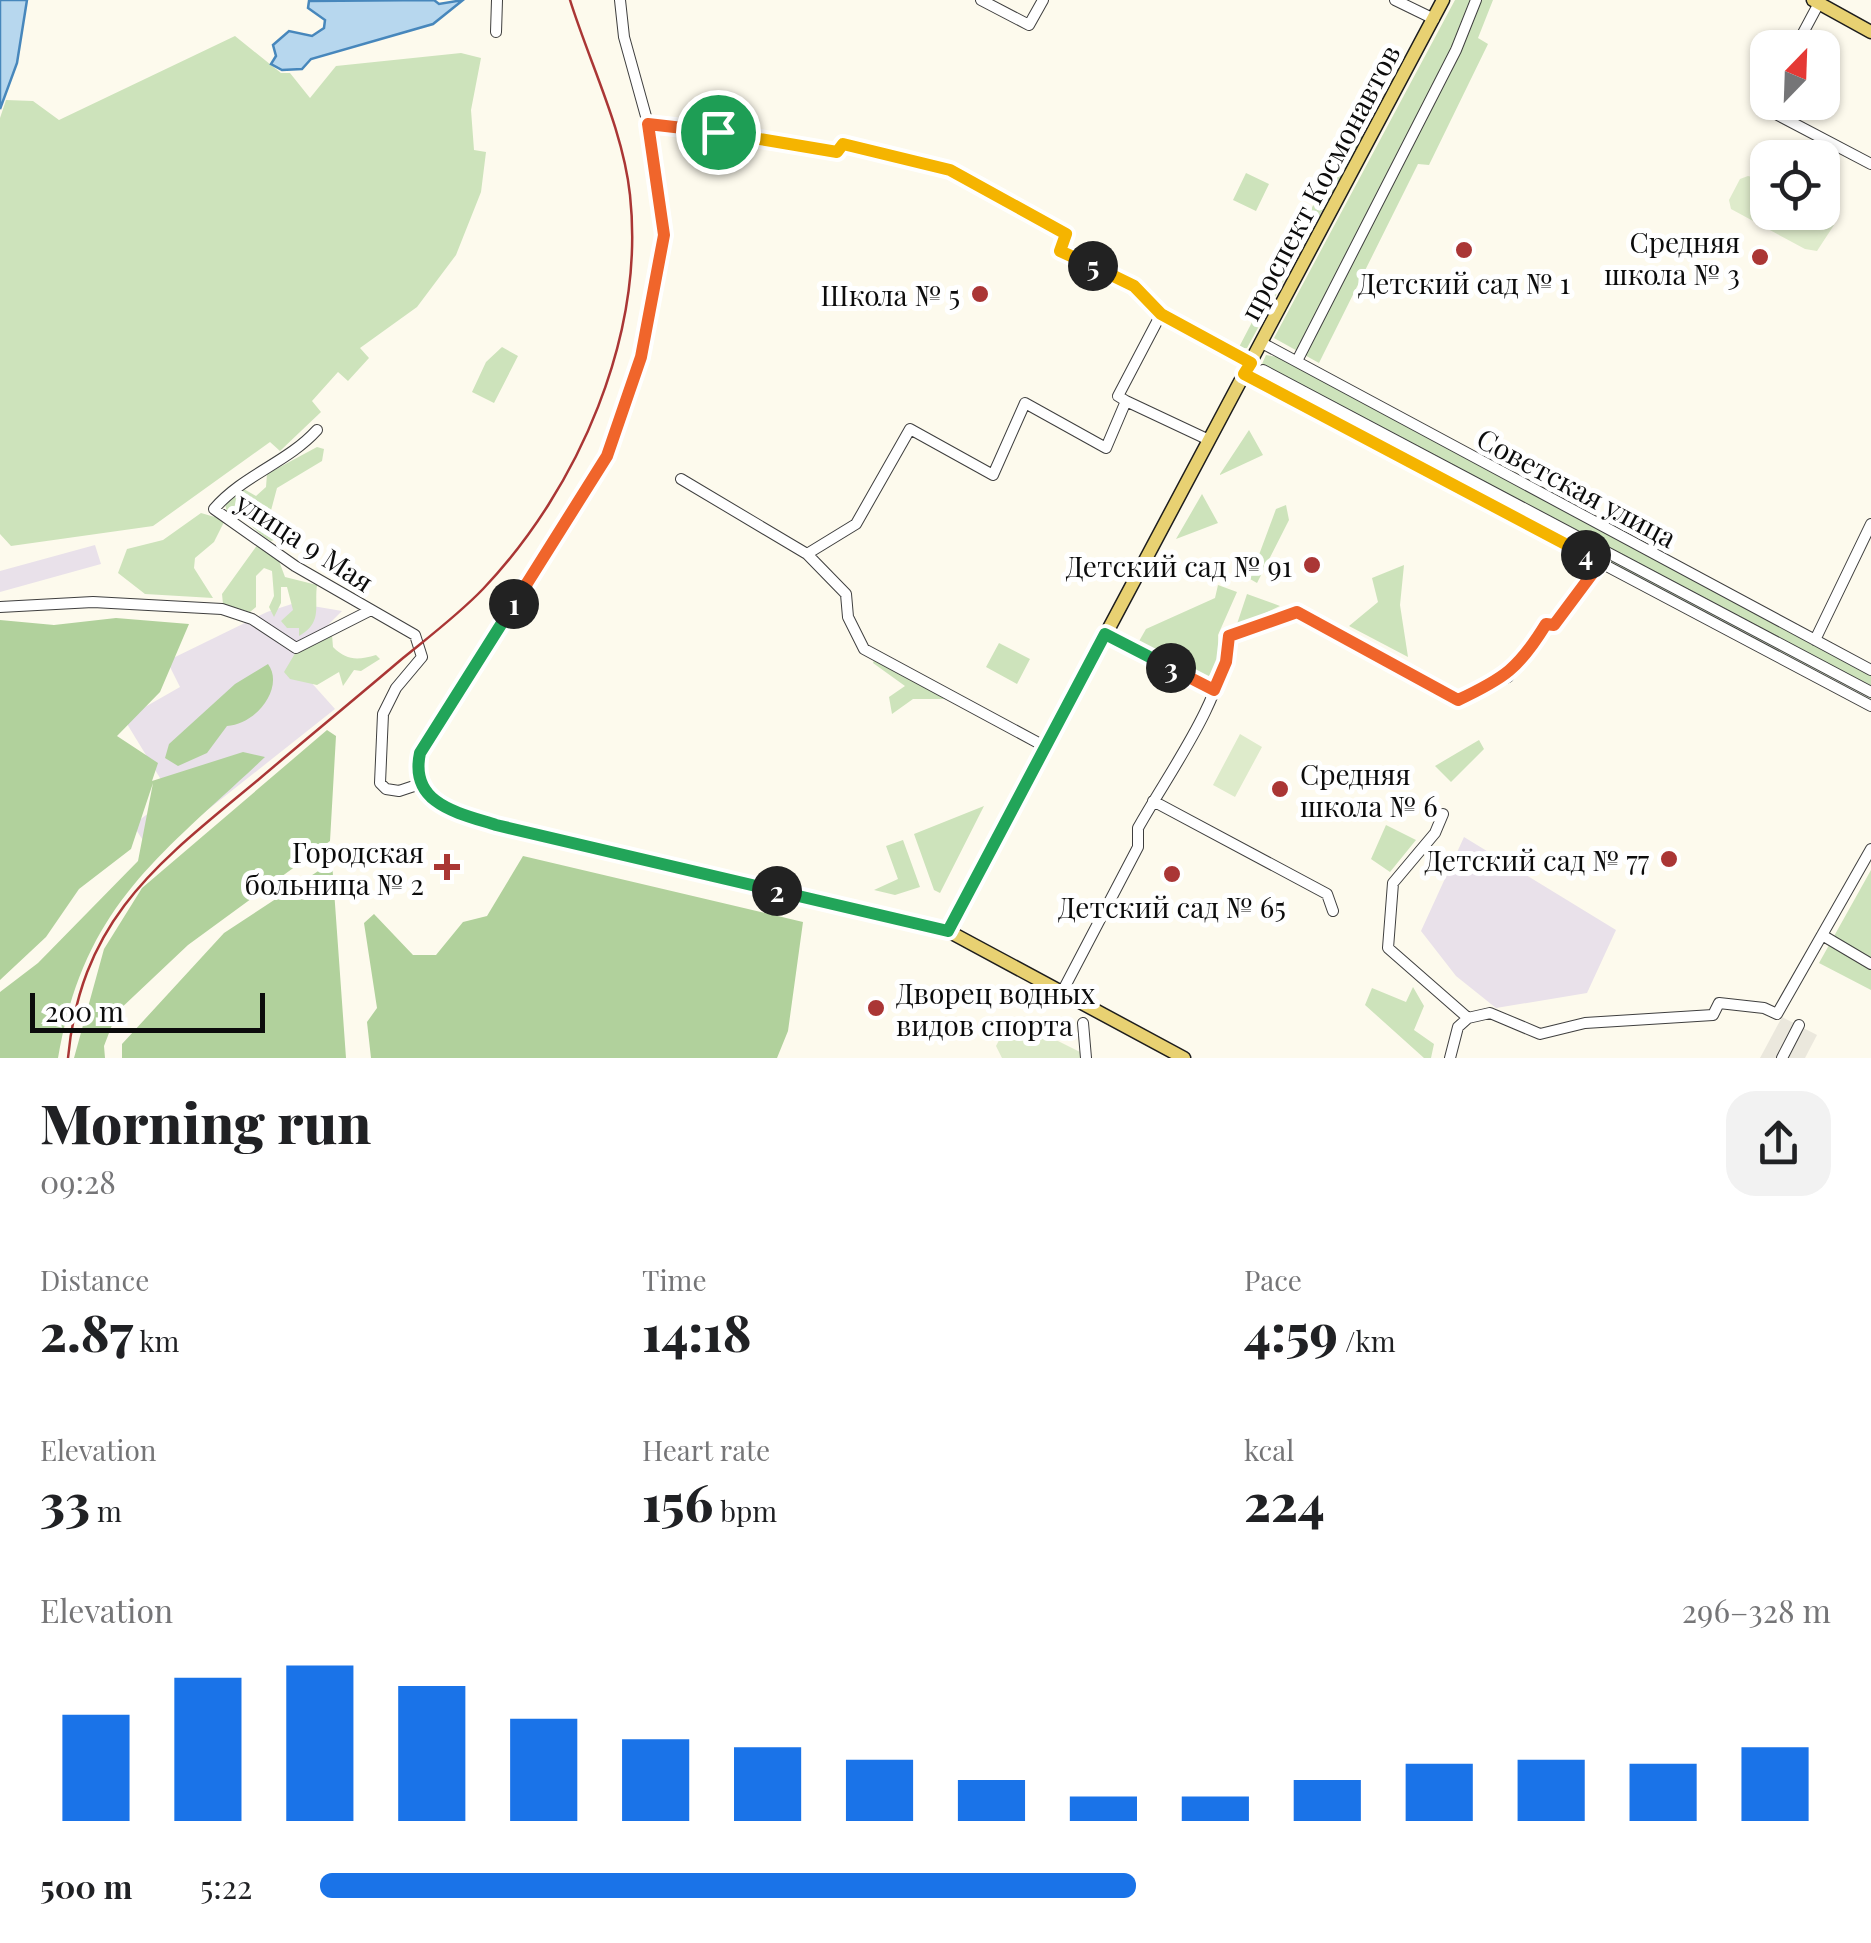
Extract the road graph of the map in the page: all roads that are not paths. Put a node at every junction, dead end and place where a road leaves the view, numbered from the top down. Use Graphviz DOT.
graph roads {
  1 [pos="497,0"];
  2 [pos="620,0"];
  3 [pos="981,0"];
  4 [pos="1043,0"];
  5 [pos="1396,0"];
  6 [pos="1444,0"];
  7 [pos="1476,0"];
  8 [pos="1816,2"];
  9 [pos="1434,19"];
  10 [pos="1803,30"];
  11 [pos="496,32"];
  12 [pos="1871,32"];
  13 [pos="1787,120"];
  14 [pos="648,124"];
  15 [pos="1871,164"];
  16 [pos="1161,314"];
  17 [pos="1262,343"];
  18 [pos="1300,357"];
  19 [pos="1253,369"];
  20 [pos="1126,401"];
  21 [pos="317,430"];
  22 [pos="1209,440"];
  23 [pos="681,479"];
  24 [pos="1871,524"];
  25 [pos="807,554"];
  26 [pos="1601,562"];
  27 [pos="0,606"];
  28 [pos="371,610"];
  29 [pos="1105,634"];
  30 [pos="1814,640"];
  31 [pos="1871,670"];
  32 [pos="1214,690"];
  33 [pos="1871,692"];
  34 [pos="1871,706"];
  35 [pos="1044,746"];
  36 [pos="420,784"];
  37 [pos="1153,801"];
  38 [pos="1443,814"];
  39 [pos="1871,848"];
  40 [pos="1333,911"];
  41 [pos="948,931"];
  42 [pos="1822,935"];
  43 [pos="1871,964"];
  44 [pos="1061,994"];
  45 [pos="1468,1018"];
  46 [pos="1083,1022"];
  47 [pos="1798,1025"];
  48 [pos="1086,1058"];
  49 [pos="1184,1058"];
  50 [pos="1450,1058"];
  51 [pos="1782,1058"];
  1 -- 11 [label="street"];
  2 -- 14 [label="street"];
  3 -- 4 [label="street"];
  5 -- 9 [label="street"];
  6 -- 9 [label="main road, проспект Космонавтов"];
  7 -- 18 [label="street"];
  8 -- 10 [label="street"];
  8 -- 12 [label="main road"];
  9 -- 17 [label="main road, проспект Космонавтов"];
  13 -- 15 [label="street"];
  14 -- 16 [label="street"];
  14 -- 36 [label="street"];
  16 -- 19 [label="street"];
  16 -- 20 [label="street"];
  17 -- 19 [label="main road, проспект Космонавтов"];
  17 -- 30 [label="street, Советская улица"];
  19 -- 22 [label="main road, проспект Космонавтов"];
  19 -- 26 [label="street, Советская улица"];
  19 -- 33 [label="street"];
  20 -- 22 [label="street"];
  20 -- 25 [label="street"];
  21 -- 28 [label="street, улица 9 Мая"];
  22 -- 29 [label="main road, проспект Космонавтов"];
  23 -- 25 [label="street"];
  24 -- 30 [label="street"];
  25 -- 35 [label="street"];
  26 -- 32 [label="street"];
  26 -- 34 [label="street, Советская улица"];
  27 -- 28 [label="street"];
  28 -- 36 [label="street, улица 9 Мая"];
  29 -- 32 [label="street"];
  29 -- 35 [label="main road, проспект Космонавтов"];
  30 -- 31 [label="street, Советская улица"];
  32 -- 37 [label="street"];
  35 -- 41 [label="main road, проспект Космонавтов"];
  36 -- 41 [label="street"];
  37 -- 40 [label="street"];
  37 -- 44 [label="street"];
  38 -- 45 [label="street"];
  39 -- 42 [label="street"];
  41 -- 44 [label="main road"];
  42 -- 43 [label="street"];
  42 -- 45 [label="street"];
  44 -- 49 [label="main road"];
  45 -- 50 [label="street"];
  46 -- 48 [label="street"];
  47 -- 51 [label="street"];
}
